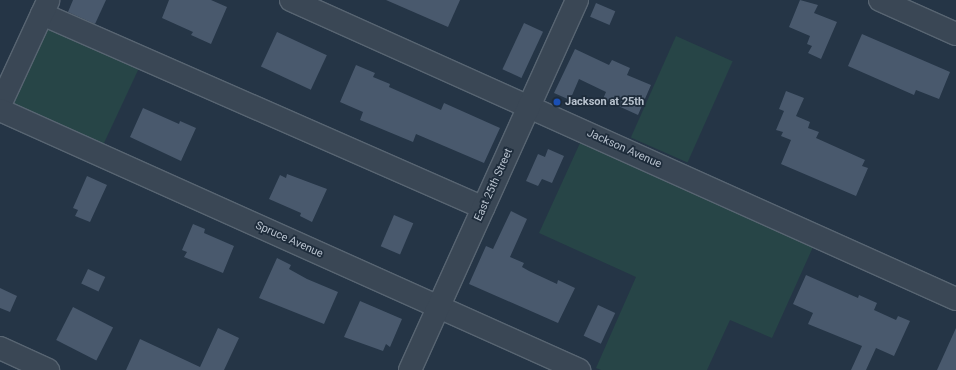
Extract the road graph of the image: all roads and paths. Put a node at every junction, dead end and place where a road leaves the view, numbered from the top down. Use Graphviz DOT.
graph roads {
  1 [pos="291,0"];
  2 [pos="577,0"];
  3 [pos="880,0"];
  4 [pos="45,7"];
  5 [pos="956,34"];
  6 [pos="0,105"];
  7 [pos="530,107"];
  8 [pos="0,110"];
  9 [pos="483,208"];
  10 [pos="956,299"];
  11 [pos="438,307"];
  12 [pos="0,348"];
  13 [pos="48,370"];
  14 [pos="410,370"];
  15 [pos="579,370"];
  1 -- 7 [label="street, Jackson Avenue"];
  2 -- 7 [label="street, East 25th Street"];
  3 -- 5 [label="street"];
  4 -- 6 [label="street"];
  4 -- 9 [label="street"];
  7 -- 9 [label="street, East 25th Street"];
  7 -- 10 [label="street, Jackson Avenue"];
  8 -- 11 [label="street, Spruce Avenue"];
  9 -- 11 [label="street, East 25th Street"];
  11 -- 14 [label="street, East 25th Street"];
  11 -- 15 [label="street, Spruce Avenue"];
  12 -- 13 [label="street"];
}
